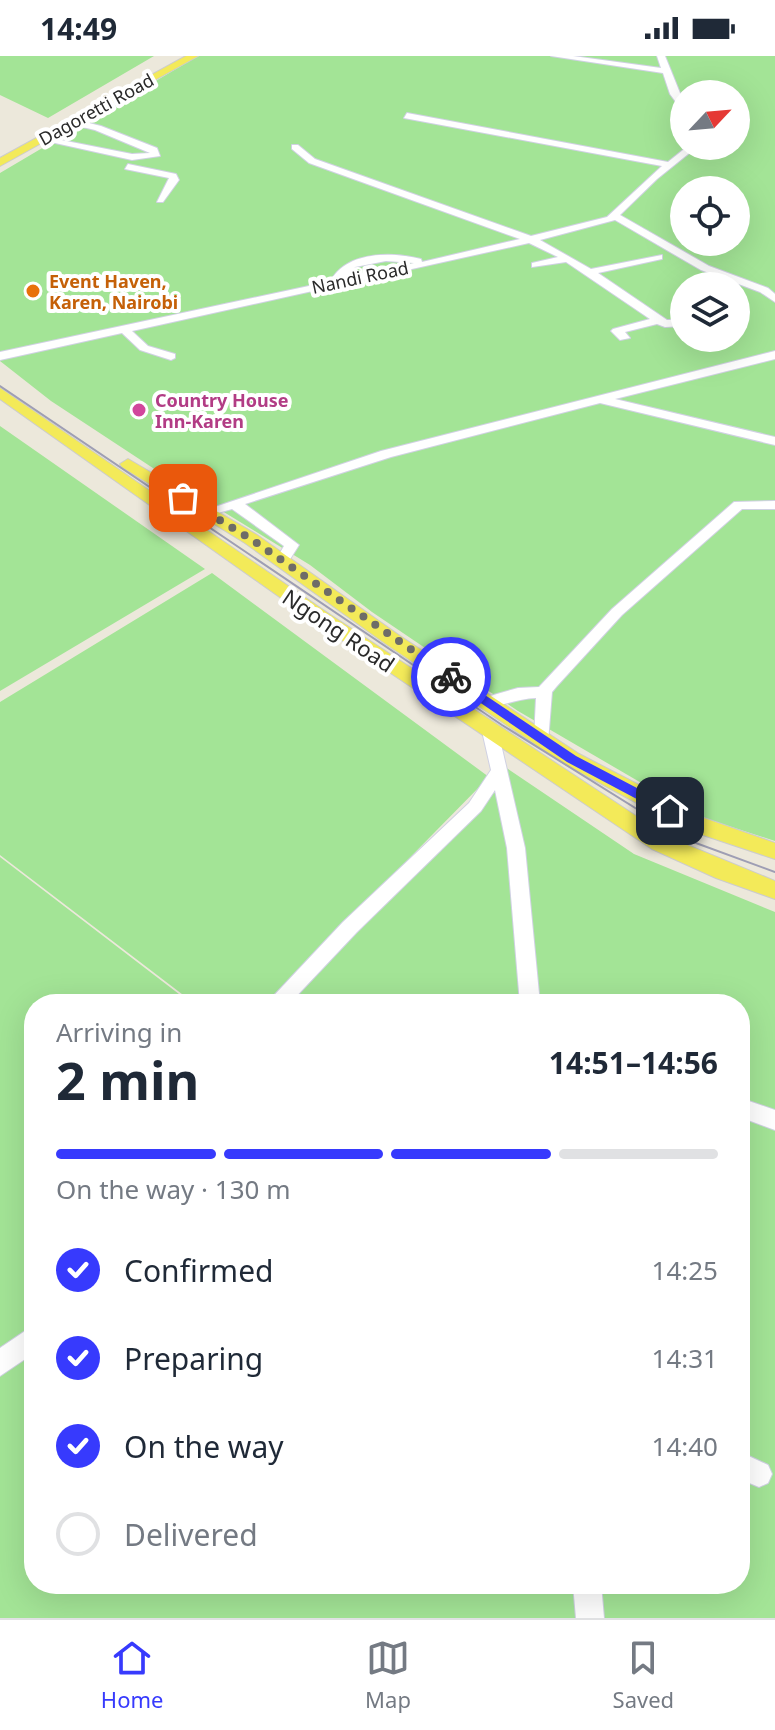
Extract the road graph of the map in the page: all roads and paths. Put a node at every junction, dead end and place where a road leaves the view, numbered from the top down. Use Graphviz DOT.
graph roads {
  1 [pos="176,56"];
  2 [pos="193,56"];
  3 [pos="555,56"];
  4 [pos="661,56"];
  5 [pos="667,71"];
  6 [pos="671,80"];
  7 [pos="407,116"];
  8 [pos="73,122"];
  9 [pos="41,139"];
  10 [pos="295,147"];
  11 [pos="0,155"];
  12 [pos="132,157"];
  13 [pos="676,160"];
  14 [pos="0,163"];
  15 [pos="670,165"];
  16 [pos="160,200"];
  17 [pos="613,215"];
  18 [pos="532,240"];
  19 [pos="658,257"];
  20 [pos="568,258"];
  21 [pos="536,265"];
  22 [pos="590,272"];
  23 [pos="775,299"];
  24 [pos="659,320"];
  25 [pos="670,325"];
  26 [pos="124,329"];
  27 [pos="624,338"];
  28 [pos="775,355"];
  29 [pos="0,356"];
  30 [pos="171,356"];
  31 [pos="0,380"];
  32 [pos="0,392"];
  33 [pos="599,399"];
  34 [pos="775,441"];
  35 [pos="239,502"];
  36 [pos="775,505"];
  37 [pos="207,512"];
  38 [pos="282,561"];
  39 [pos="544,692"];
  40 [pos="489,702"];
  41 [pos="490,731"];
  42 [pos="542,738"];
  43 [pos="500,770"];
  44 [pos="775,851"];
  45 [pos="775,890"];
  46 [pos="286,994"];
  47 [pos="529,994"];
  48 [pos="750,1111"];
  49 [pos="775,1120"];
  50 [pos="24,1345"];
  51 [pos="0,1364"];
  52 [pos="588,1594"];
  53 [pos="590,1618"];
  1 -- 11 [label="main road, Dagoretti Road"];
  2 -- 8 [label="main road, Dagoretti Road"];
  3 -- 5 [label="street"];
  4 -- 5 [label="street"];
  5 -- 6 [label="street"];
  7 -- 15 [label="street"];
  8 -- 9 [label="main road, Dagoretti Road"];
  8 -- 12 [label="street"];
  9 -- 12 [label="street"];
  9 -- 14 [label="main road, Dagoretti Road"];
  10 -- 18 [label="street"];
  12 -- 16 [label="street"];
  13 -- 15 [label="street, Nandi Road"];
  15 -- 17 [label="street, Nandi Road"];
  17 -- 18 [label="street, Nandi Road"];
  17 -- 23 [label="street"];
  18 -- 20 [label="street"];
  18 -- 26 [label="street, Nandi Road"];
  19 -- 22 [label="street"];
  20 -- 21 [label="street"];
  20 -- 22 [label="street"];
  22 -- 24 [label="street"];
  24 -- 25 [label="street"];
  24 -- 27 [label="street"];
  26 -- 29 [label="street, Nandi Road"];
  26 -- 30 [label="street"];
  28 -- 33 [label="street"];
  31 -- 37 [label="main road, Ngong Road"];
  32 -- 41 [label="main road, Ngong Road"];
  33 -- 34 [label="street"];
  33 -- 35 [label="street"];
  35 -- 37 [label="street"];
  35 -- 38 [label="street"];
  36 -- 39 [label="street"];
  37 -- 38 [label="main road, Ngong Road"];
  38 -- 40 [label="main road, Ngong Road"];
  39 -- 40 [label="street"];
  39 -- 42 [label="street"];
  40 -- 42 [label="main road, Ngong Road"];
  41 -- 43 [label="street"];
  41 -- 45 [label="main road, Ngong Road"];
  42 -- 44 [label="main road, Ngong Road"];
  43 -- 46 [label="street"];
  43 -- 47 [label="street"];
  48 -- 49 [label="street"];
  50 -- 51 [label="street"];
  52 -- 53 [label="street"];
}
